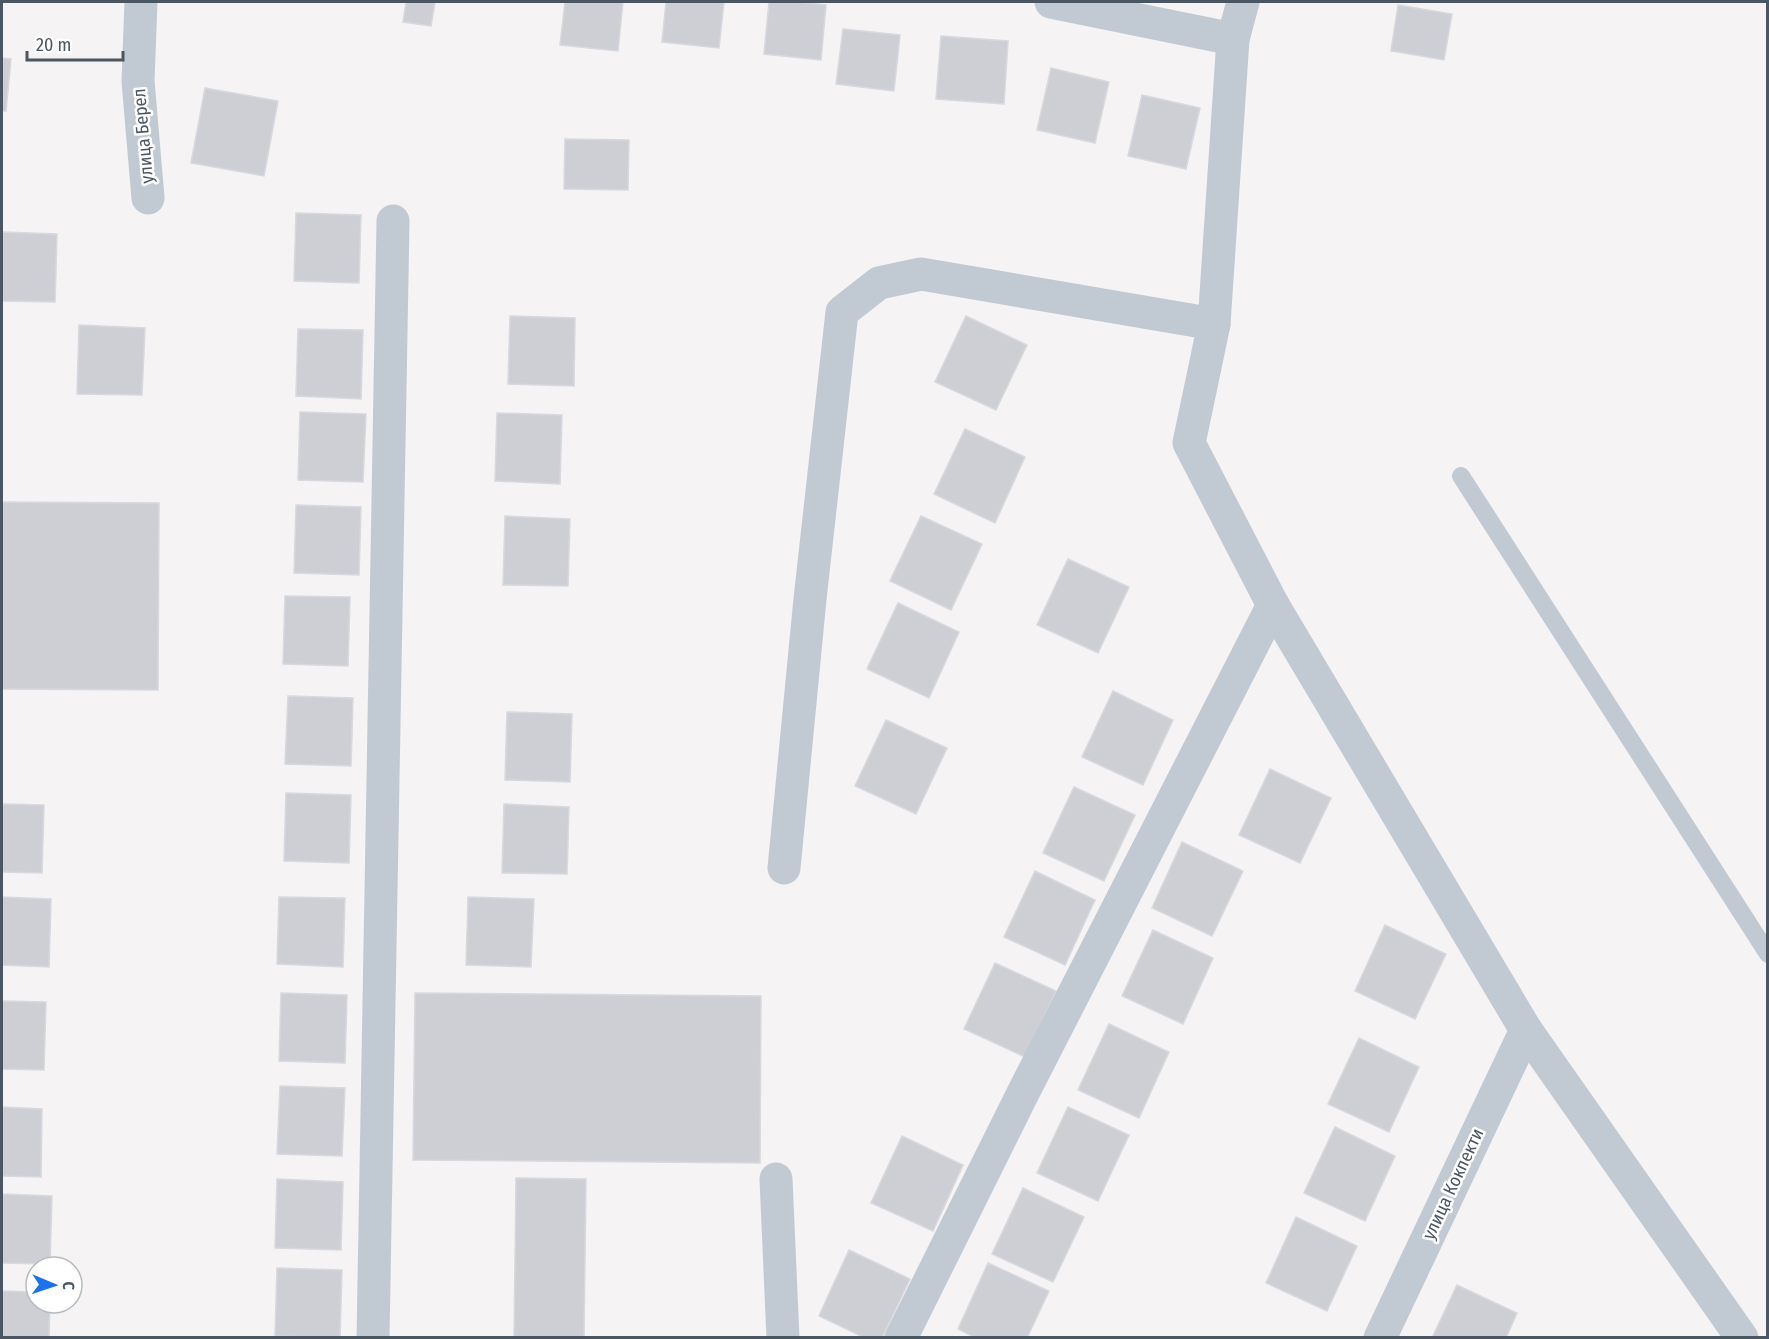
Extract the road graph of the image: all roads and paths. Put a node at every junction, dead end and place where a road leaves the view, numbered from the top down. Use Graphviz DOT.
graph roads {
  1 [pos="141,2"];
  2 [pos="1051,2"];
  3 [pos="1243,2"];
  4 [pos="1233,39"];
  5 [pos="148,198"];
  6 [pos="393,221"];
  7 [pos="1214,324"];
  8 [pos="1461,476"];
  9 [pos="1273,605"];
  10 [pos="784,868"];
  11 [pos="1767,954"];
  12 [pos="1526,1030"];
  13 [pos="776,1179"];
  14 [pos="373,1338"];
  15 [pos="783,1338"];
  16 [pos="901,1338"];
  17 [pos="1380,1338"];
  18 [pos="1742,1338"];
  1 -- 5 [label="street, улица Берел"];
  2 -- 4 [label="street"];
  3 -- 4 [label="street"];
  4 -- 7 [label="street"];
  6 -- 14 [label="street"];
  7 -- 9 [label="street"];
  7 -- 10 [label="street"];
  8 -- 11 [label="lane"];
  9 -- 12 [label="street"];
  9 -- 16 [label="street"];
  12 -- 17 [label="street, улица Кокпекти"];
  12 -- 18 [label="street"];
  13 -- 15 [label="street"];
}
